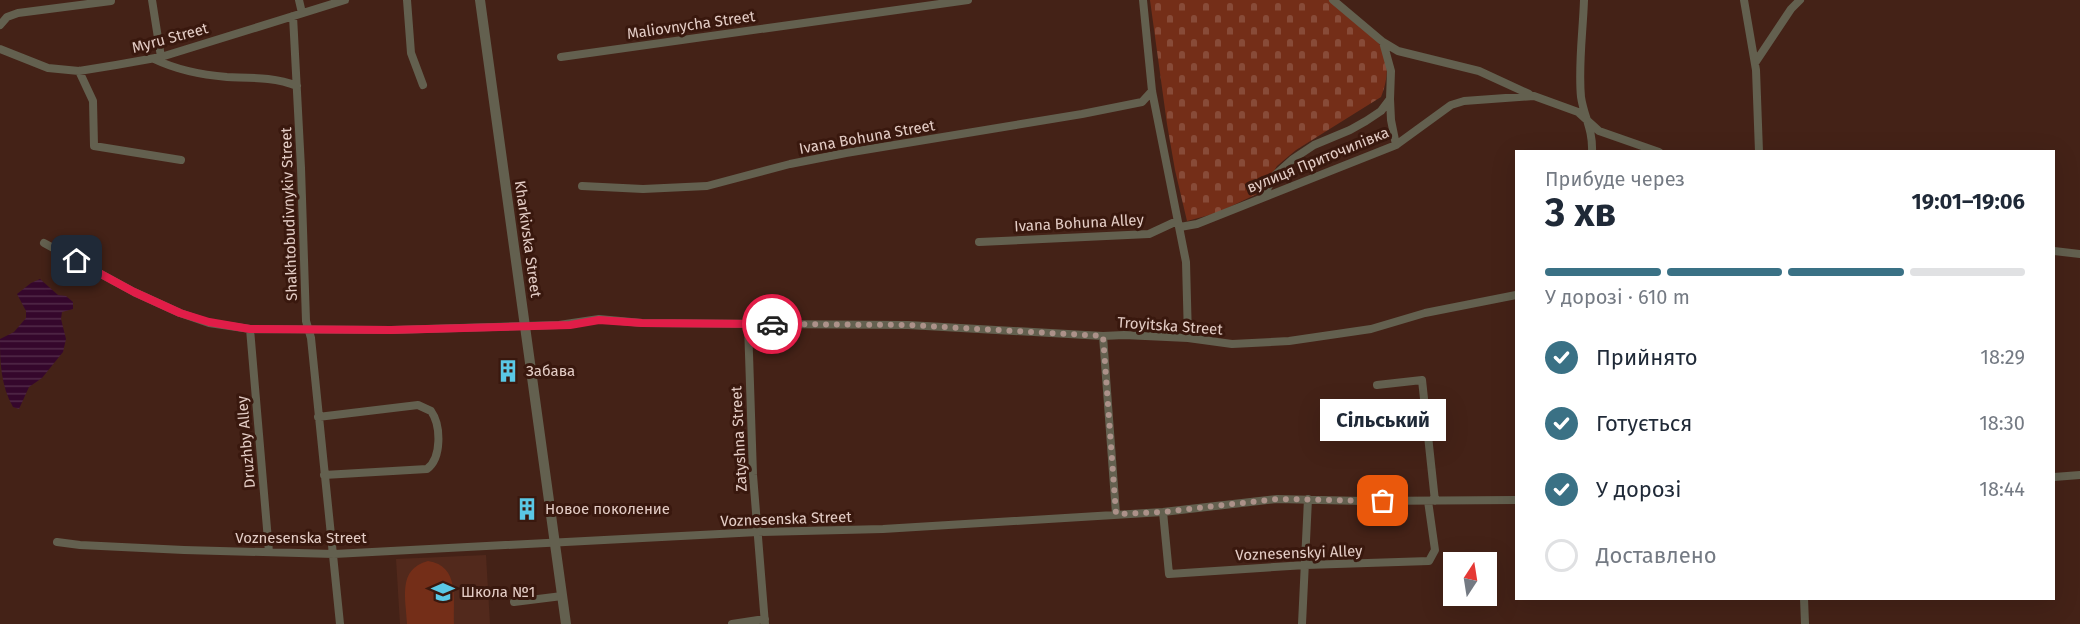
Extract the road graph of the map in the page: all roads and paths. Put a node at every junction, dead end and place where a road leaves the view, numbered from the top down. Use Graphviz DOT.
graph roads {
  1 [pos="111,0"];
  2 [pos="152,0"];
  3 [pos="299,0"];
  4 [pos="345,0"];
  5 [pos="407,0"];
  6 [pos="480,0"];
  7 [pos="968,0"];
  8 [pos="1143,0"];
  9 [pos="1333,0"];
  10 [pos="1584,0"];
  11 [pos="1744,0"];
  12 [pos="1800,0"];
  13 [pos="1792,5"];
  14 [pos="297,15"];
  15 [pos="0,25"];
  16 [pos="1383,42"];
  17 [pos="0,49"];
  18 [pos="561,57"];
  19 [pos="158,58"];
  20 [pos="1755,63"];
  21 [pos="79,71"];
  22 [pos="423,85"];
  23 [pos="297,86"];
  24 [pos="1152,91"];
  25 [pos="1534,96"];
  26 [pos="1390,99"];
  27 [pos="1589,122"];
  28 [pos="1396,145"];
  29 [pos="1592,150"];
  30 [pos="1654,150"];
  31 [pos="1759,150"];
  32 [pos="181,160"];
  33 [pos="582,186"];
  34 [pos="1263,196"];
  35 [pos="1179,224"];
  36 [pos="979,242"];
  37 [pos="44,243"];
  38 [pos="2055,251"];
  39 [pos="2080,254"];
  40 [pos="1515,295"];
  41 [pos="748,324"];
  42 [pos="525,325"];
  43 [pos="250,329"];
  44 [pos="309,330"];
  45 [pos="1103,336"];
  46 [pos="1188,338"];
  47 [pos="1377,385"];
  48 [pos="318,417"];
  49 [pos="324,475"];
  50 [pos="2080,475"];
  51 [pos="2055,477"];
  52 [pos="1308,499"];
  53 [pos="1515,500"];
  54 [pos="1432,501"];
  55 [pos="1163,512"];
  56 [pos="1116,514"];
  57 [pos="758,532"];
  58 [pos="57,542"];
  59 [pos="555,543"];
  60 [pos="269,552"];
  61 [pos="334,554"];
  62 [pos="1306,565"];
  63 [pos="562,596"];
  64 [pos="1804,600"];
  65 [pos="514,602"];
  66 [pos="765,622"];
  67 [pos="340,624"];
  68 [pos="566,624"];
  69 [pos="732,624"];
  70 [pos="1302,624"];
  71 [pos="1805,624"];
  1 -- 15 [label="street"];
  2 -- 19 [label="street"];
  3 -- 14 [label="street, Shakhtobudivnykiv Street"];
  4 -- 14 [label="street, Myru Street"];
  5 -- 22 [label="street"];
  6 -- 42 [label="street, Kharkivska Street"];
  7 -- 18 [label="street, Maliovnycha Street"];
  8 -- 24 [label="street"];
  9 -- 16 [label="street"];
  10 -- 27 [label="street"];
  11 -- 20 [label="street"];
  12 -- 13 [label="street"];
  13 -- 20 [label="street"];
  14 -- 19 [label="street, Myru Street"];
  14 -- 23 [label="street, Shakhtobudivnykiv Street"];
  16 -- 25 [label="street"];
  16 -- 26 [label="street"];
  17 -- 21 [label="street, Myru Street"];
  19 -- 21 [label="street, Myru Street"];
  19 -- 23 [label="street"];
  20 -- 31 [label="street"];
  21 -- 32 [label="street"];
  23 -- 44 [label="street, Shakhtobudivnykiv Street"];
  24 -- 33 [label="street, Ivana Bohuna Street"];
  24 -- 35 [label="street"];
  25 -- 27 [label="street, вулиця Приточилівка"];
  25 -- 28 [label="street, вулиця Приточилівка"];
  26 -- 28 [label="street"];
  26 -- 34 [label="street"];
  27 -- 29 [label="street"];
  27 -- 30 [label="street, вулиця Приточилівка"];
  28 -- 34 [label="street, вулиця Приточилівка"];
  34 -- 35 [label="street, вулиця Приточилівка"];
  35 -- 36 [label="street, Ivana Bohuna Alley"];
  35 -- 46 [label="street"];
  37 -- 43 [label="street, Troyitska Street"];
  38 -- 39 [label="street"];
  40 -- 46 [label="street, Troyitska Street"];
  41 -- 42 [label="street, Troyitska Street"];
  41 -- 45 [label="street, Troyitska Street"];
  41 -- 57 [label="street, Zatyshna Street"];
  42 -- 44 [label="street, Troyitska Street"];
  42 -- 59 [label="street, Kharkivska Street"];
  43 -- 44 [label="street, Troyitska Street"];
  43 -- 60 [label="street, Druzhby Alley"];
  44 -- 48 [label="street, Shakhtobudivnykiv Street"];
  45 -- 46 [label="street, Troyitska Street"];
  45 -- 56 [label="street"];
  47 -- 54 [label="street"];
  48 -- 49 [label="street, Shakhtobudivnykiv Street"];
  48 -- 49 [label="street"];
  49 -- 61 [label="street, Shakhtobudivnykiv Street"];
  50 -- 51 [label="street"];
  52 -- 54 [label="street, Voznesenska Street"];
  52 -- 55 [label="street, Voznesenska Street"];
  52 -- 62 [label="street"];
  53 -- 54 [label="street, Voznesenska Street"];
  54 -- 62 [label="street, Voznesenskyi Alley"];
  55 -- 56 [label="street, Voznesenska Street"];
  55 -- 62 [label="street, Voznesenskyi Alley"];
  56 -- 57 [label="street, Voznesenska Street"];
  57 -- 59 [label="street, Voznesenska Street"];
  57 -- 66 [label="street, Zatyshna Street"];
  58 -- 60 [label="street, Voznesenska Street"];
  59 -- 61 [label="street, Voznesenska Street"];
  59 -- 63 [label="street, Kharkivska Street"];
  60 -- 61 [label="street, Voznesenska Street"];
  61 -- 67 [label="street, Shakhtobudivnykiv Street"];
  62 -- 70 [label="street"];
  63 -- 65 [label="street"];
  63 -- 68 [label="street, Kharkivska Street"];
  64 -- 71 [label="street"];
  66 -- 69 [label="street"];
}
